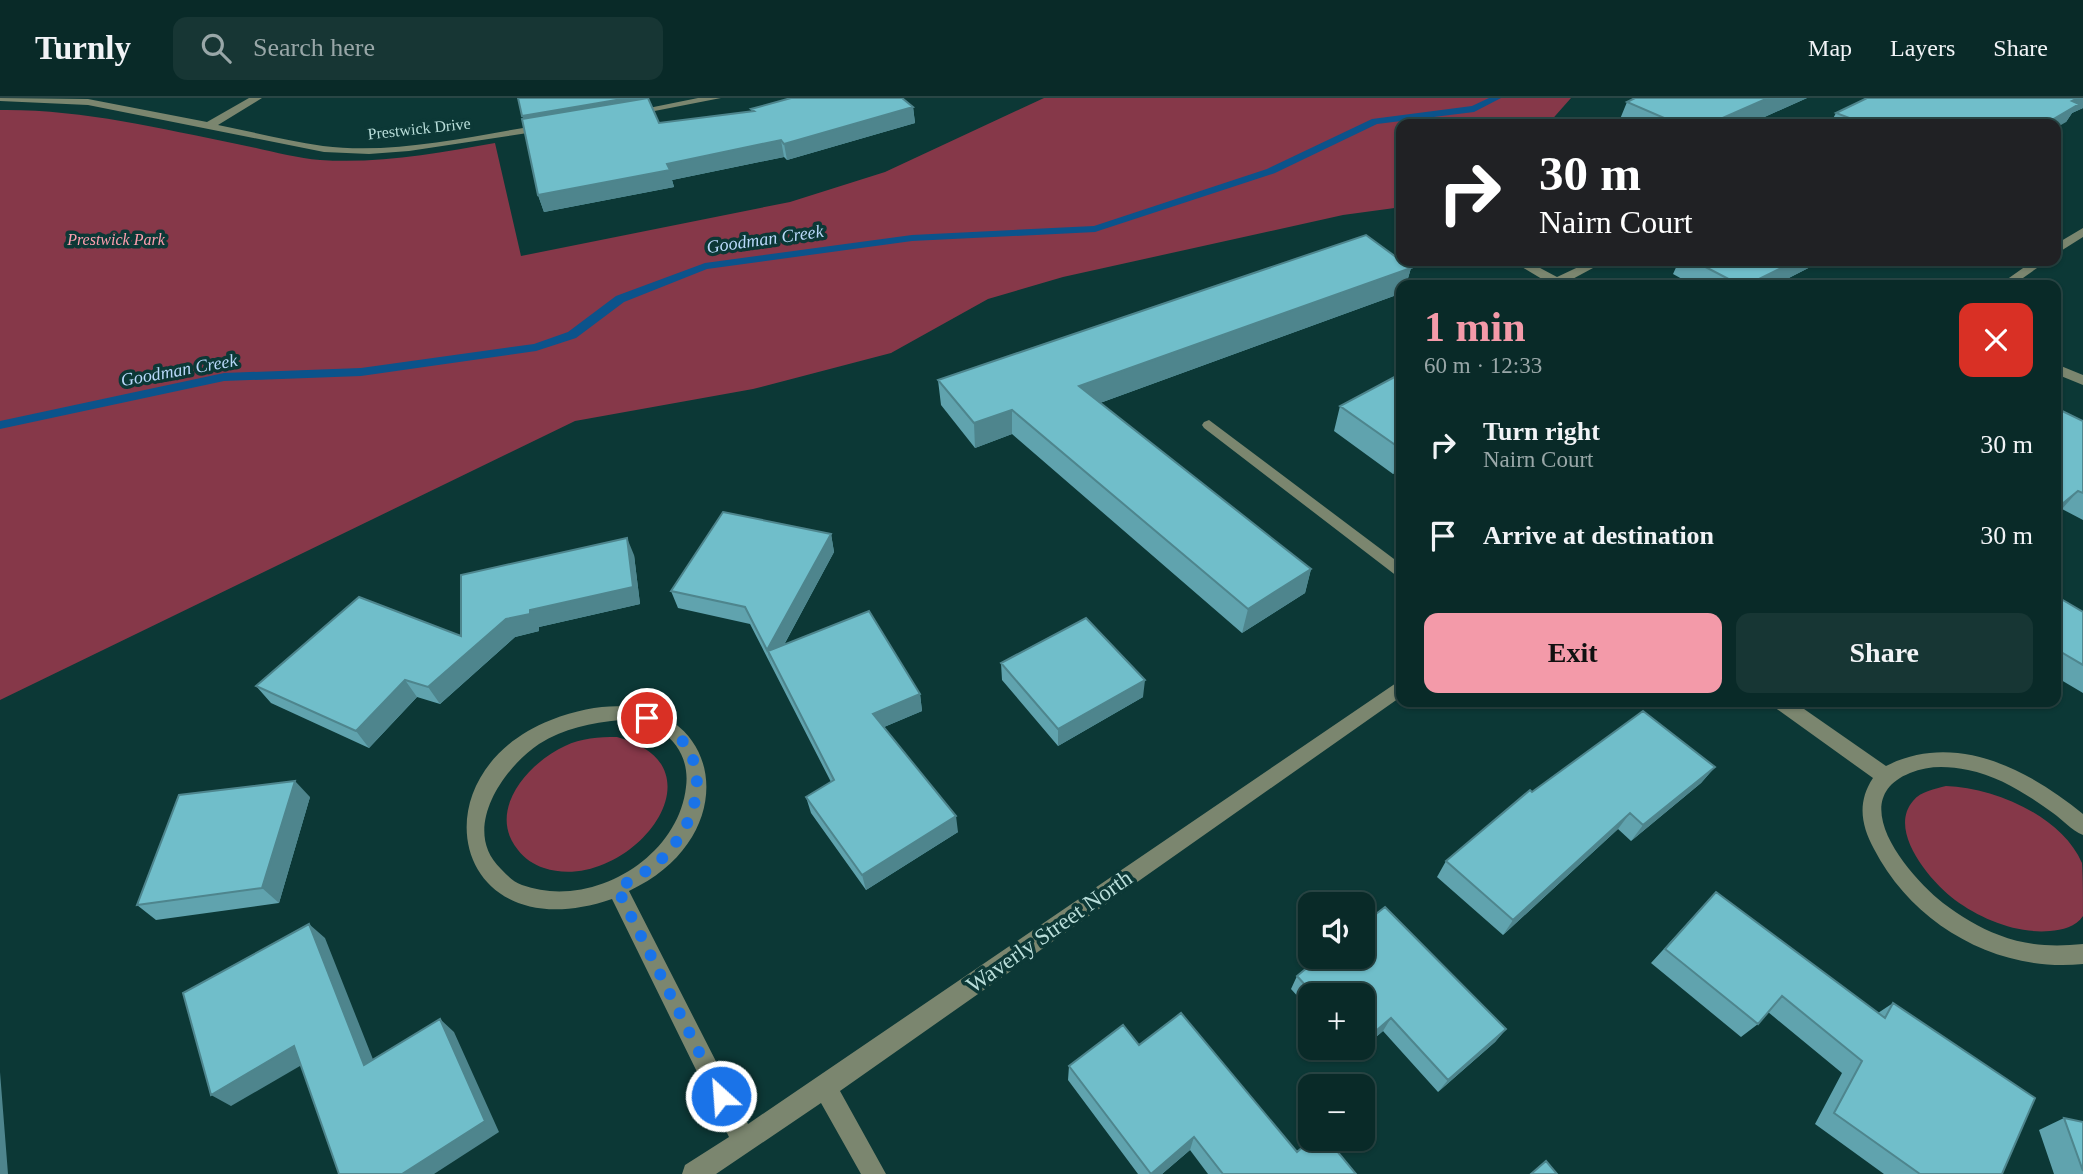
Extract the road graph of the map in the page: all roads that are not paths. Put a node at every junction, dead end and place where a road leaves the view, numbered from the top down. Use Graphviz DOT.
graph roads {
  1 [pos="0,98"];
  2 [pos="257,98"];
  3 [pos="716,98"];
  4 [pos="618,115"];
  5 [pos="564,124"];
  6 [pos="208,126"];
  7 [pos="2083,232"];
  8 [pos="2061,247"];
  9 [pos="1527,266"];
  10 [pos="1591,266"];
  11 [pos="2034,266"];
  12 [pos="1553,280"];
  13 [pos="1567,280"];
  14 [pos="2012,280"];
  15 [pos="2061,371"];
  16 [pos="2083,381"];
  17 [pos="1209,425"];
  18 [pos="1396,569"];
  19 [pos="1396,690"];
  20 [pos="1787,707"];
  21 [pos="1885,776"];
  22 [pos="2083,826"];
  23 [pos="617,888"];
  24 [pos="2083,954"];
  25 [pos="825,1087"];
  26 [pos="744,1142"];
  27 [pos="694,1174"];
  28 [pos="874,1174"];
  1 -- 6 [label="street, Prestwick Drive"];
  2 -- 6 [label="street"];
  3 -- 4 [label="street"];
  5 -- 6 [label="street, Prestwick Drive"];
  7 -- 8 [label="street"];
  9 -- 12 [label="street"];
  10 -- 13 [label="street"];
  11 -- 14 [label="street"];
  15 -- 16 [label="street"];
  17 -- 18 [label="street"];
  19 -- 25 [label="street, Waverly Street North"];
  20 -- 21 [label="street"];
  21 -- 22 [label="street"];
  21 -- 24 [label="street"];
  23 -- 23 [label="street"];
  23 -- 26 [label="street"];
  25 -- 26 [label="street, Waverly Street North"];
  25 -- 28 [label="street"];
  26 -- 27 [label="street, Waverly Street North"];
}
